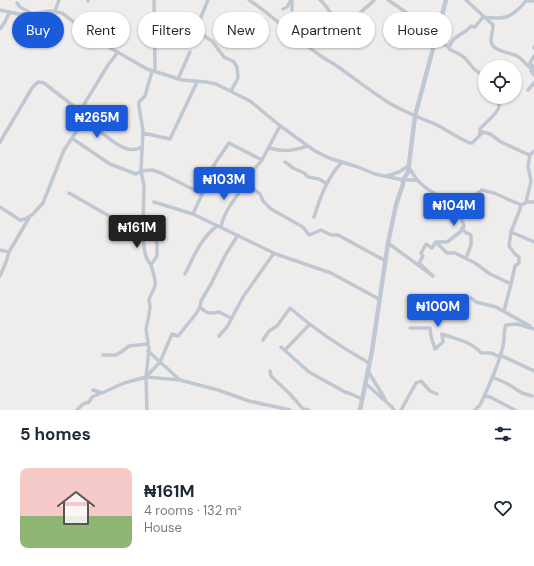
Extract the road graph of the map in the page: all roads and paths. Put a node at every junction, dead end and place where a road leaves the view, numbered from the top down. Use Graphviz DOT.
graph roads {
  1 [pos="59,0"];
  2 [pos="154,0"];
  3 [pos="208,0"];
  4 [pos="249,0"];
  5 [pos="292,0"];
  6 [pos="320,0"];
  7 [pos="374,0"];
  8 [pos="388,0"];
  9 [pos="446,0"];
  10 [pos="466,0"];
  11 [pos="534,1"];
  12 [pos="17,2"];
  13 [pos="282,9"];
  14 [pos="0,10"];
  15 [pos="292,10"];
  16 [pos="56,11"];
  17 [pos="9,12"];
  18 [pos="19,12"];
  19 [pos="28,12"];
  20 [pos="43,12"];
  21 [pos="406,12"];
  22 [pos="443,12"];
  23 [pos="12,13"];
  24 [pos="483,17"];
  25 [pos="0,29"];
  26 [pos="452,42"];
  27 [pos="433,48"];
  28 [pos="449,48"];
  29 [pos="118,52"];
  30 [pos="190,52"];
  31 [pos="534,56"];
  32 [pos="534,69"];
  33 [pos="153,71"];
  34 [pos="478,72"];
  35 [pos="534,75"];
  36 [pos="178,79"];
  37 [pos="196,82"];
  38 [pos="534,83"];
  39 [pos="528,90"];
  40 [pos="231,91"];
  41 [pos="499,104"];
  42 [pos="80,111"];
  43 [pos="415,116"];
  44 [pos="82,123"];
  45 [pos="280,126"];
  46 [pos="143,133"];
  47 [pos="480,134"];
  48 [pos="73,139"];
  49 [pos="0,142"];
  50 [pos="308,146"];
  51 [pos="142,147"];
  52 [pos="268,148"];
  53 [pos="534,151"];
  54 [pos="530,154"];
  55 [pos="262,160"];
  56 [pos="285,162"];
  57 [pos="341,163"];
  58 [pos="408,166"];
  59 [pos="141,171"];
  60 [pos="386,177"];
  61 [pos="403,180"];
  62 [pos="417,180"];
  63 [pos="246,184"];
  64 [pos="327,184"];
  65 [pos="69,193"];
  66 [pos="202,194"];
  67 [pos="154,202"];
  68 [pos="527,202"];
  69 [pos="534,202"];
  70 [pos="521,205"];
  71 [pos="0,208"];
  72 [pos="193,214"];
  73 [pos="458,214"];
  74 [pos="31,216"];
  75 [pos="314,217"];
  76 [pos="143,226"];
  77 [pos="219,226"];
  78 [pos="462,228"];
  79 [pos="511,232"];
  80 [pos="238,235"];
  81 [pos="436,242"];
  82 [pos="534,242"];
  83 [pos="388,243"];
  84 [pos="0,250"];
  85 [pos="8,252"];
  86 [pos="274,253"];
  87 [pos="466,258"];
  88 [pos="386,260"];
  89 [pos="151,265"];
  90 [pos="185,274"];
  91 [pos="0,276"];
  92 [pos="510,284"];
  93 [pos="471,298"];
  94 [pos="380,299"];
  95 [pos="200,307"];
  96 [pos="504,311"];
  97 [pos="231,318"];
  98 [pos="309,325"];
  99 [pos="410,328"];
  100 [pos="219,336"];
  101 [pos="263,340"];
  102 [pos="148,344"];
  103 [pos="281,347"];
  104 [pos="285,350"];
  105 [pos="148,351"];
  106 [pos="103,355"];
  107 [pos="500,356"];
  108 [pos="160,362"];
  109 [pos="369,363"];
  110 [pos="270,371"];
  111 [pos="368,371"];
  112 [pos="534,371"];
  113 [pos="146,377"];
  114 [pos="492,377"];
  115 [pos="180,380"];
  116 [pos="365,384"];
  117 [pos="92,390"];
  118 [pos="101,392"];
  119 [pos="437,394"];
  120 [pos="484,396"];
  121 [pos="532,396"];
  122 [pos="362,399"];
  123 [pos="386,402"];
  124 [pos="77,410"];
  125 [pos="147,410"];
  126 [pos="290,410"];
  127 [pos="309,410"];
  128 [pos="360,410"];
  129 [pos="394,410"];
  130 [pos="401,410"];
  131 [pos="475,410"];
  132 [pos="515,410"];
  1 -- 16 [label="street"];
  2 -- 33 [label="street"];
  3 -- 40 [label="street"];
  4 -- 43 [label="street"];
  5 -- 13 [label="street"];
  5 -- 15 [label="street"];
  6 -- 7 [label="street"];
  8 -- 21 [label="street"];
  9 -- 22 [label="street"];
  10 -- 24 [label="street"];
  11 -- 24 [label="street"];
  12 -- 18 [label="street"];
  12 -- 19 [label="street"];
  14 -- 17 [label="street"];
  16 -- 20 [label="street"];
  16 -- 29 [label="street"];
  17 -- 23 [label="street"];
  17 -- 25 [label="street"];
  24 -- 26 [label="street"];
  24 -- 32 [label="street"];
  27 -- 43 [label="street"];
  28 -- 34 [label="street"];
  29 -- 33 [label="street"];
  29 -- 42 [label="street"];
  30 -- 36 [label="street"];
  31 -- 32 [label="street"];
  32 -- 35 [label="street"];
  33 -- 36 [label="street"];
  33 -- 46 [label="street"];
  36 -- 37 [label="street"];
  37 -- 40 [label="street"];
  37 -- 46 [label="street"];
  38 -- 39 [label="street"];
  40 -- 45 [label="street"];
  41 -- 47 [label="street"];
  42 -- 44 [label="street"];
  42 -- 49 [label="street"];
  43 -- 47 [label="street"];
  43 -- 58 [label="street"];
  44 -- 48 [label="street"];
  44 -- 51 [label="street"];
  45 -- 50 [label="street"];
  45 -- 52 [label="street"];
  46 -- 51 [label="street"];
  47 -- 54 [label="street"];
  48 -- 59 [label="street"];
  48 -- 74 [label="street"];
  50 -- 52 [label="street"];
  50 -- 57 [label="street"];
  51 -- 59 [label="street"];
  52 -- 55 [label="street"];
  53 -- 54 [label="street"];
  54 -- 68 [label="street"];
  55 -- 63 [label="street"];
  55 -- 66 [label="street"];
  56 -- 64 [label="street"];
  57 -- 60 [label="street"];
  57 -- 64 [label="street"];
  58 -- 60 [label="street"];
  58 -- 61 [label="street"];
  58 -- 62 [label="street"];
  59 -- 66 [label="street"];
  59 -- 76 [label="street"];
  60 -- 61 [label="street"];
  61 -- 62 [label="street"];
  61 -- 83 [label="street"];
  62 -- 73 [label="street"];
  63 -- 77 [label="street"];
  63 -- 88 [label="street"];
  64 -- 75 [label="street"];
  65 -- 76 [label="street"];
  66 -- 72 [label="street"];
  67 -- 72 [label="street"];
  68 -- 69 [label="street"];
  68 -- 70 [label="street"];
  70 -- 73 [label="street"];
  70 -- 79 [label="street"];
  71 -- 74 [label="street"];
  72 -- 77 [label="street"];
  73 -- 78 [label="street"];
  74 -- 85 [label="street"];
  76 -- 89 [label="street"];
  76 -- 89 [label="street"];
  77 -- 80 [label="street"];
  77 -- 90 [label="street"];
  78 -- 81 [label="street"];
  78 -- 87 [label="street"];
  79 -- 82 [label="street"];
  79 -- 92 [label="street"];
  80 -- 86 [label="street"];
  80 -- 95 [label="street"];
  81 -- 83 [label="street"];
  81 -- 87 [label="street"];
  83 -- 88 [label="street"];
  84 -- 85 [label="street"];
  85 -- 91 [label="street"];
  86 -- 94 [label="street"];
  86 -- 97 [label="street"];
  87 -- 92 [label="street"];
  88 -- 94 [label="street"];
  89 -- 102 [label="street"];
  92 -- 96 [label="street"];
  93 -- 96 [label="street"];
  94 -- 109 [label="street"];
  95 -- 97 [label="street"];
  95 -- 108 [label="street"];
  96 -- 107 [label="street"];
  97 -- 100 [label="street"];
  98 -- 101 [label="street"];
  98 -- 104 [label="street"];
  98 -- 109 [label="street"];
  99 -- 107 [label="street"];
  102 -- 105 [label="street"];
  102 -- 106 [label="street"];
  103 -- 104 [label="street"];
  104 -- 122 [label="street"];
  105 -- 108 [label="street"];
  105 -- 113 [label="street"];
  107 -- 112 [label="street"];
  107 -- 114 [label="street"];
  108 -- 113 [label="street"];
  108 -- 115 [label="street"];
  109 -- 111 [label="street"];
  110 -- 127 [label="street"];
  111 -- 116 [label="street"];
  111 -- 123 [label="street"];
  113 -- 115 [label="street"];
  113 -- 118 [label="street"];
  113 -- 125 [label="street"];
  114 -- 120 [label="street"];
  114 -- 121 [label="street"];
  115 -- 126 [label="street"];
  116 -- 122 [label="street"];
  116 -- 123 [label="street"];
  117 -- 118 [label="street"];
  118 -- 124 [label="street"];
  119 -- 130 [label="street"];
  120 -- 131 [label="street"];
  120 -- 132 [label="street"];
  122 -- 128 [label="street"];
  123 -- 129 [label="street"];
}
